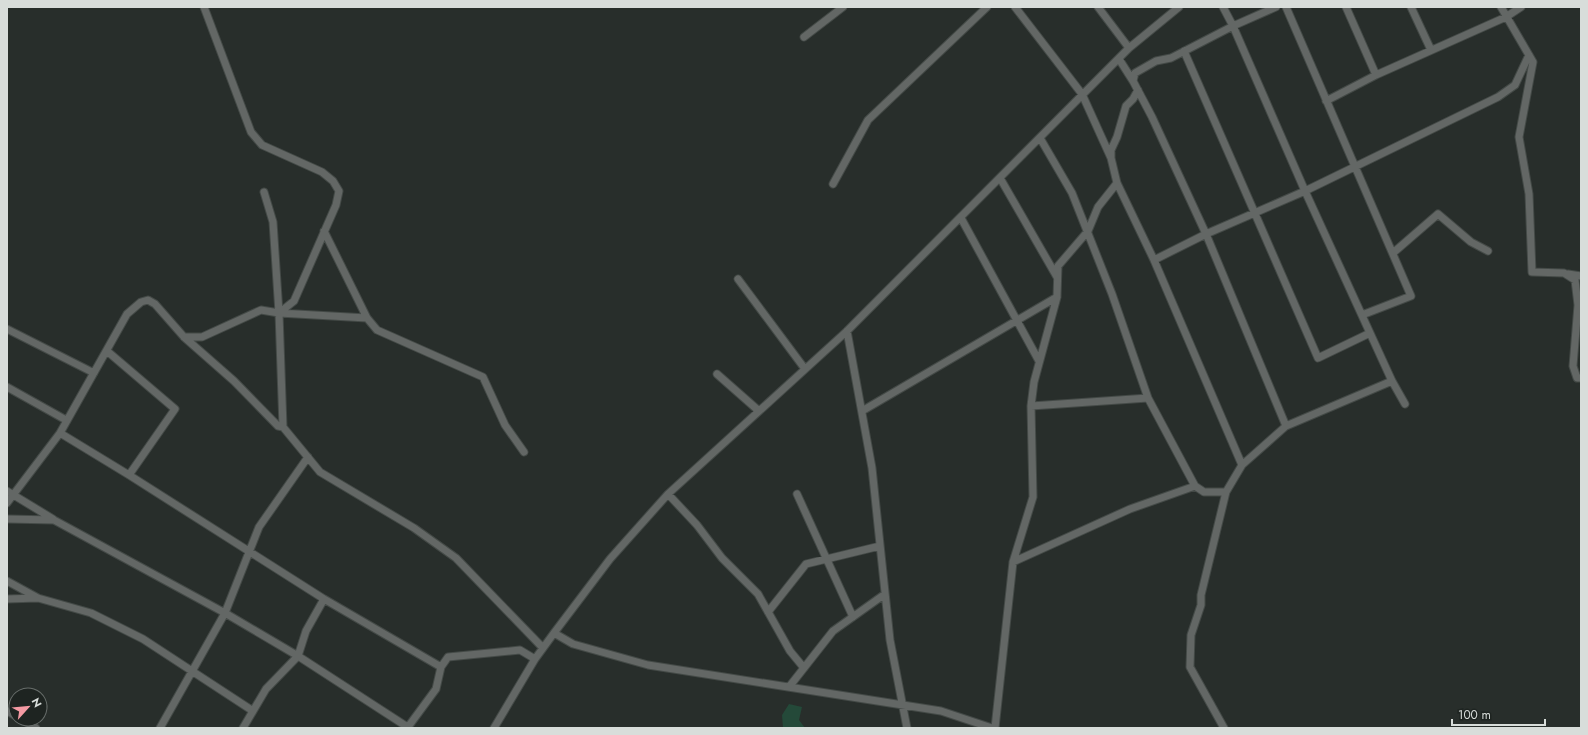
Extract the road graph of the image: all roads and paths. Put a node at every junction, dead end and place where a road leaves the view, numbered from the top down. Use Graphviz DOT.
graph roads {
  1 [pos="204,7"];
  2 [pos="843,7"];
  3 [pos="987,7"];
  4 [pos="1015,7"];
  5 [pos="1098,7"];
  6 [pos="1179,7"];
  7 [pos="1223,7"];
  8 [pos="1276,7"];
  9 [pos="1286,7"];
  10 [pos="1346,7"];
  11 [pos="1411,7"];
  12 [pos="1502,7"];
  13 [pos="1520,7"];
  14 [pos="1506,17"];
  15 [pos="1233,26"];
  16 [pos="804,37"];
  17 [pos="1129,48"];
  18 [pos="1431,50"];
  19 [pos="1184,51"];
  20 [pos="1529,56"];
  21 [pos="1119,59"];
  22 [pos="1376,75"];
  23 [pos="1133,81"];
  24 [pos="1138,90"];
  25 [pos="1082,94"];
  26 [pos="1326,101"];
  27 [pos="1040,138"];
  28 [pos="1111,158"];
  29 [pos="1355,167"];
  30 [pos="1000,178"];
  31 [pos="1117,182"];
  32 [pos="833,184"];
  33 [pos="1306,191"];
  34 [pos="264,192"];
  35 [pos="1255,212"];
  36 [pos="961,218"];
  37 [pos="324,231"];
  38 [pos="1088,231"];
  39 [pos="1206,234"];
  40 [pos="1488,251"];
  41 [pos="1393,253"];
  42 [pos="1154,260"];
  43 [pos="1564,273"];
  44 [pos="1581,276"];
  45 [pos="1057,277"];
  46 [pos="738,278"];
  47 [pos="1057,297"];
  48 [pos="279,313"];
  49 [pos="1362,315"];
  50 [pos="367,318"];
  51 [pos="1017,320"];
  52 [pos="7,329"];
  53 [pos="847,331"];
  54 [pos="1370,333"];
  55 [pos="184,337"];
  56 [pos="107,351"];
  57 [pos="1039,361"];
  58 [pos="805,369"];
  59 [pos="94,372"];
  60 [pos="717,374"];
  61 [pos="1581,378"];
  62 [pos="1392,380"];
  63 [pos="7,387"];
  64 [pos="1148,398"];
  65 [pos="1405,404"];
  66 [pos="1031,406"];
  67 [pos="759,411"];
  68 [pos="862,411"];
  69 [pos="66,420"];
  70 [pos="1286,426"];
  71 [pos="283,427"];
  72 [pos="60,433"];
  73 [pos="524,452"];
  74 [pos="308,457"];
  75 [pos="1242,465"];
  76 [pos="129,475"];
  77 [pos="1195,486"];
  78 [pos="1226,492"];
  79 [pos="10,493"];
  80 [pos="668,494"];
  81 [pos="798,494"];
  82 [pos="7,503"];
  83 [pos="7,519"];
  84 [pos="54,520"];
  85 [pos="880,546"];
  86 [pos="250,550"];
  87 [pos="828,559"];
  88 [pos="1013,562"];
  89 [pos="7,581"];
  90 [pos="885,594"];
  91 [pos="38,598"];
  92 [pos="7,599"];
  93 [pos="324,599"];
  94 [pos="768,612"];
  95 [pos="225,613"];
  96 [pos="853,617"];
  97 [pos="554,633"];
  98 [pos="543,648"];
  99 [pos="298,656"];
  100 [pos="535,659"];
  101 [pos="441,667"];
  102 [pos="804,668"];
  103 [pos="192,671"];
  104 [pos="789,687"];
  105 [pos="903,705"];
  106 [pos="253,711"];
  107 [pos="160,728"];
  108 [pos="243,728"];
  109 [pos="409,728"];
  110 [pos="494,728"];
  111 [pos="907,728"];
  112 [pos="994,728"];
  113 [pos="1224,728"];
  1 -- 37 [label="street"];
  2 -- 16 [label="street"];
  3 -- 32 [label="street"];
  4 -- 25 [label="street"];
  5 -- 17 [label="street"];
  6 -- 17 [label="street"];
  7 -- 15 [label="street"];
  8 -- 15 [label="street"];
  9 -- 26 [label="street"];
  10 -- 22 [label="street"];
  11 -- 18 [label="street"];
  12 -- 14 [label="street"];
  13 -- 14 [label="street"];
  14 -- 18 [label="street"];
  14 -- 20 [label="street"];
  15 -- 19 [label="street"];
  15 -- 33 [label="street"];
  17 -- 21 [label="street"];
  18 -- 22 [label="street"];
  19 -- 23 [label="street"];
  19 -- 35 [label="street"];
  20 -- 29 [label="street"];
  20 -- 43 [label="street"];
  21 -- 23 [label="street"];
  21 -- 25 [label="street"];
  22 -- 26 [label="street"];
  23 -- 24 [label="street"];
  24 -- 28 [label="street"];
  24 -- 39 [label="street"];
  25 -- 27 [label="street"];
  25 -- 28 [label="street"];
  26 -- 29 [label="street"];
  27 -- 30 [label="street"];
  27 -- 38 [label="street"];
  28 -- 31 [label="street"];
  29 -- 33 [label="street"];
  29 -- 41 [label="street"];
  30 -- 36 [label="street"];
  30 -- 45 [label="street"];
  31 -- 38 [label="street"];
  31 -- 42 [label="street"];
  33 -- 35 [label="street"];
  33 -- 49 [label="street"];
  34 -- 48 [label="street"];
  35 -- 39 [label="street"];
  35 -- 54 [label="street"];
  36 -- 51 [label="street"];
  36 -- 53 [label="street"];
  37 -- 48 [label="street"];
  37 -- 50 [label="street"];
  38 -- 45 [label="street"];
  38 -- 64 [label="street"];
  39 -- 42 [label="street"];
  39 -- 70 [label="street"];
  40 -- 41 [label="street"];
  41 -- 49 [label="street"];
  42 -- 75 [label="street"];
  43 -- 44 [label="street"];
  43 -- 61 [label="street"];
  45 -- 47 [label="street"];
  46 -- 58 [label="street"];
  47 -- 51 [label="street"];
  47 -- 57 [label="street"];
  48 -- 50 [label="street"];
  48 -- 55 [label="street"];
  48 -- 71 [label="street"];
  49 -- 54 [label="street"];
  50 -- 73 [label="street"];
  51 -- 57 [label="street"];
  51 -- 68 [label="street"];
  52 -- 59 [label="street"];
  53 -- 58 [label="street"];
  53 -- 68 [label="street"];
  54 -- 62 [label="street"];
  55 -- 56 [label="street"];
  55 -- 71 [label="street"];
  56 -- 59 [label="street"];
  56 -- 76 [label="street"];
  57 -- 66 [label="street"];
  58 -- 67 [label="street"];
  59 -- 69 [label="street"];
  60 -- 67 [label="street"];
  62 -- 65 [label="street"];
  62 -- 70 [label="street"];
  63 -- 69 [label="street"];
  64 -- 66 [label="street"];
  64 -- 77 [label="street"];
  66 -- 88 [label="street"];
  67 -- 80 [label="street"];
  68 -- 85 [label="street"];
  69 -- 72 [label="street"];
  70 -- 75 [label="street"];
  71 -- 74 [label="street"];
  72 -- 76 [label="street"];
  72 -- 79 [label="street"];
  74 -- 86 [label="street"];
  74 -- 98 [label="street"];
  75 -- 78 [label="street"];
  76 -- 86 [label="street"];
  77 -- 78 [label="street"];
  77 -- 88 [label="street"];
  78 -- 113 [label="street"];
  79 -- 82 [label="street"];
  79 -- 84 [label="street"];
  80 -- 94 [label="street"];
  80 -- 97 [label="street"];
  81 -- 87 [label="street"];
  83 -- 84 [label="street"];
  84 -- 95 [label="street"];
  85 -- 87 [label="street"];
  85 -- 90 [label="street"];
  86 -- 93 [label="street"];
  86 -- 95 [label="street"];
  87 -- 94 [label="street"];
  87 -- 96 [label="street"];
  88 -- 112 [label="street"];
  89 -- 91 [label="street"];
  90 -- 96 [label="street"];
  90 -- 105 [label="street"];
  91 -- 92 [label="street"];
  91 -- 103 [label="street"];
  93 -- 99 [label="street"];
  93 -- 101 [label="street"];
  94 -- 102 [label="street"];
  95 -- 99 [label="street"];
  95 -- 103 [label="street"];
  96 -- 102 [label="street"];
  97 -- 98 [label="street"];
  97 -- 104 [label="street"];
  98 -- 100 [label="street"];
  99 -- 106 [label="street"];
  99 -- 109 [label="street"];
  100 -- 101 [label="street"];
  100 -- 110 [label="street"];
  101 -- 109 [label="street"];
  102 -- 104 [label="street"];
  103 -- 106 [label="street"];
  103 -- 107 [label="street"];
  104 -- 105 [label="street"];
  105 -- 111 [label="street"];
  105 -- 112 [label="street"];
  106 -- 108 [label="street"];
}
